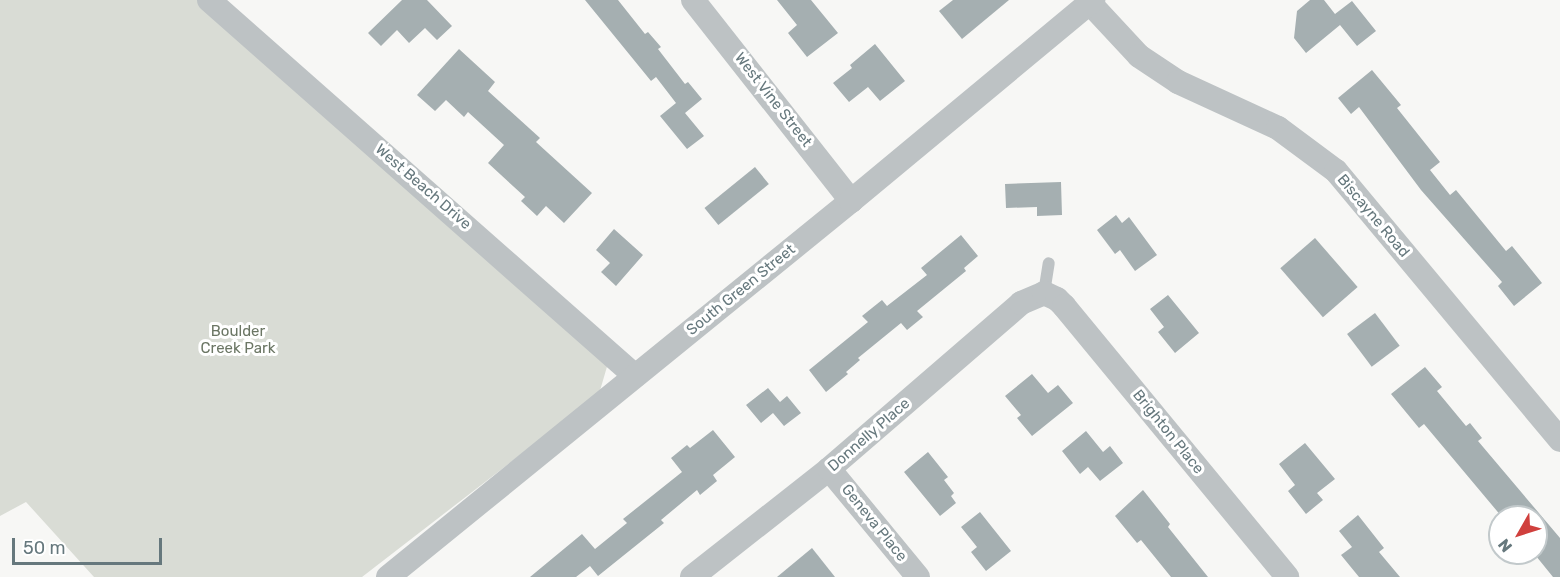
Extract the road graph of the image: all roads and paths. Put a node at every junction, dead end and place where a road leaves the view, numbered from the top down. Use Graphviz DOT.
graph roads {
  1 [pos="209,0"];
  2 [pos="693,0"];
  3 [pos="1090,1"];
  4 [pos="851,201"];
  5 [pos="1049,263"];
  6 [pos="1044,293"];
  7 [pos="635,376"];
  8 [pos="1560,440"];
  9 [pos="829,469"];
  10 [pos="388,577"];
  11 [pos="692,577"];
  12 [pos="918,577"];
  13 [pos="1287,577"];
  1 -- 7 [label="street, West Beach Drive"];
  2 -- 4 [label="street, West Vine Street"];
  3 -- 4 [label="street, South Green Street"];
  3 -- 8 [label="street, Biscayne Road"];
  4 -- 7 [label="street, South Green Street"];
  5 -- 6 [label="lane"];
  6 -- 9 [label="street, Donnelly Place"];
  6 -- 13 [label="street, Brighton Place"];
  7 -- 10 [label="street, South Green Street"];
  9 -- 11 [label="street, Donnelly Place"];
  9 -- 12 [label="street, Geneva Place"];
}
